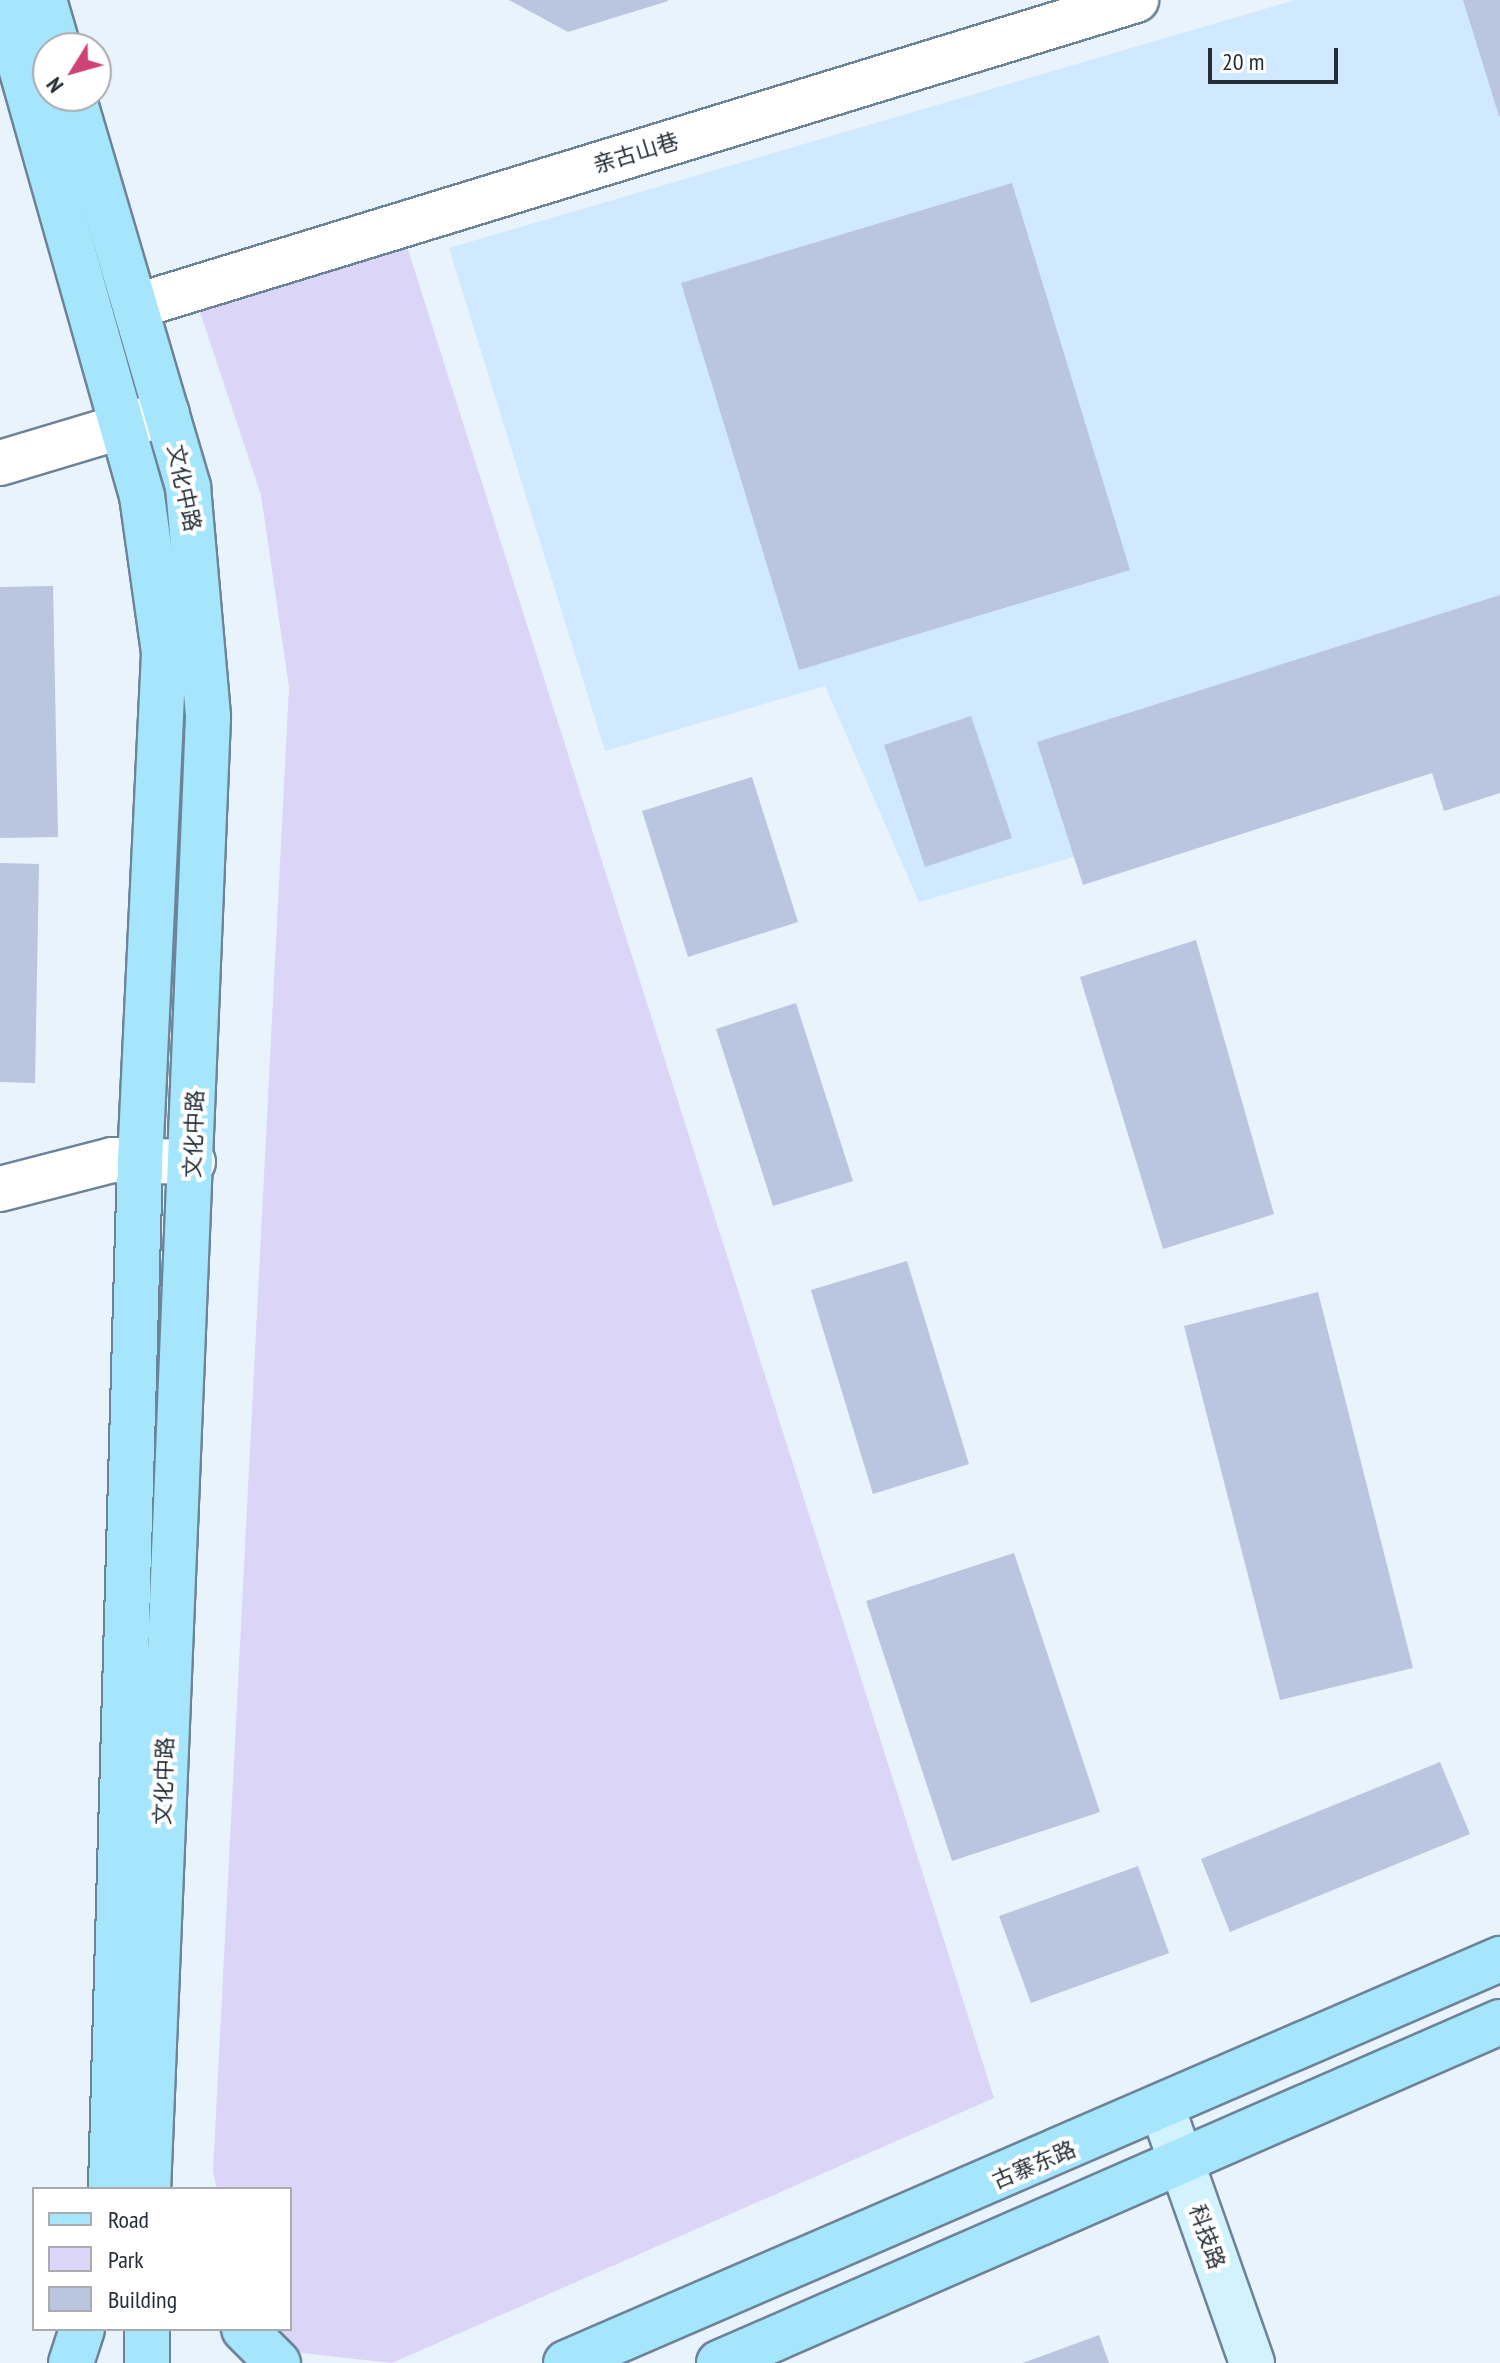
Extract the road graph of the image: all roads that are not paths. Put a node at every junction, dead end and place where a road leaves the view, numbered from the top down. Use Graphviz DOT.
graph roads {
  1 [pos="2,0"];
  2 [pos="44,0"];
  3 [pos="1136,0"];
  4 [pos="53,32"];
  5 [pos="78,112"];
  6 [pos="137,306"];
  7 [pos="167,413"];
  8 [pos="123,425"];
  9 [pos="0,463"];
  10 [pos="140,1161"];
  11 [pos="193,1162"];
  12 [pos="0,1189"];
  13 [pos="1500,1959"];
  14 [pos="1500,2022"];
  15 [pos="1163,2110"];
  16 [pos="1182,2167"];
  17 [pos="151,2181"];
  18 [pos="111,2187"];
  19 [pos="81,2331"];
  20 [pos="105,2331"];
  21 [pos="147,2331"];
  22 [pos="246,2331"];
  23 [pos="71,2363"];
  24 [pos="103,2363"];
  25 [pos="147,2363"];
  26 [pos="278,2363"];
  27 [pos="566,2363"];
  28 [pos="719,2363"];
  29 [pos="1252,2363"];
  1 -- 8 [label="main road"];
  2 -- 4 [label="main road"];
  3 -- 6 [label="street, 亲古山巷"];
  5 -- 6 [label="main road, 文化中路"];
  6 -- 7 [label="main road, 文化中路"];
  7 -- 8 [label="street"];
  7 -- 11 [label="main road, 文化中路"];
  8 -- 9 [label="street"];
  8 -- 10 [label="main road"];
  10 -- 11 [label="street"];
  10 -- 12 [label="street"];
  10 -- 18 [label="main road"];
  11 -- 17 [label="main road, 文化中路"];
  13 -- 15 [label="main road, 古寨东路"];
  14 -- 16 [label="main road"];
  15 -- 16 [label="main road, 科技路"];
  15 -- 27 [label="main road, 古寨东路"];
  16 -- 28 [label="main road"];
  16 -- 29 [label="main road, 科技路"];
  19 -- 23 [label="main road"];
  20 -- 24 [label="main road"];
  21 -- 25 [label="main road"];
  22 -- 26 [label="main road"];
}
